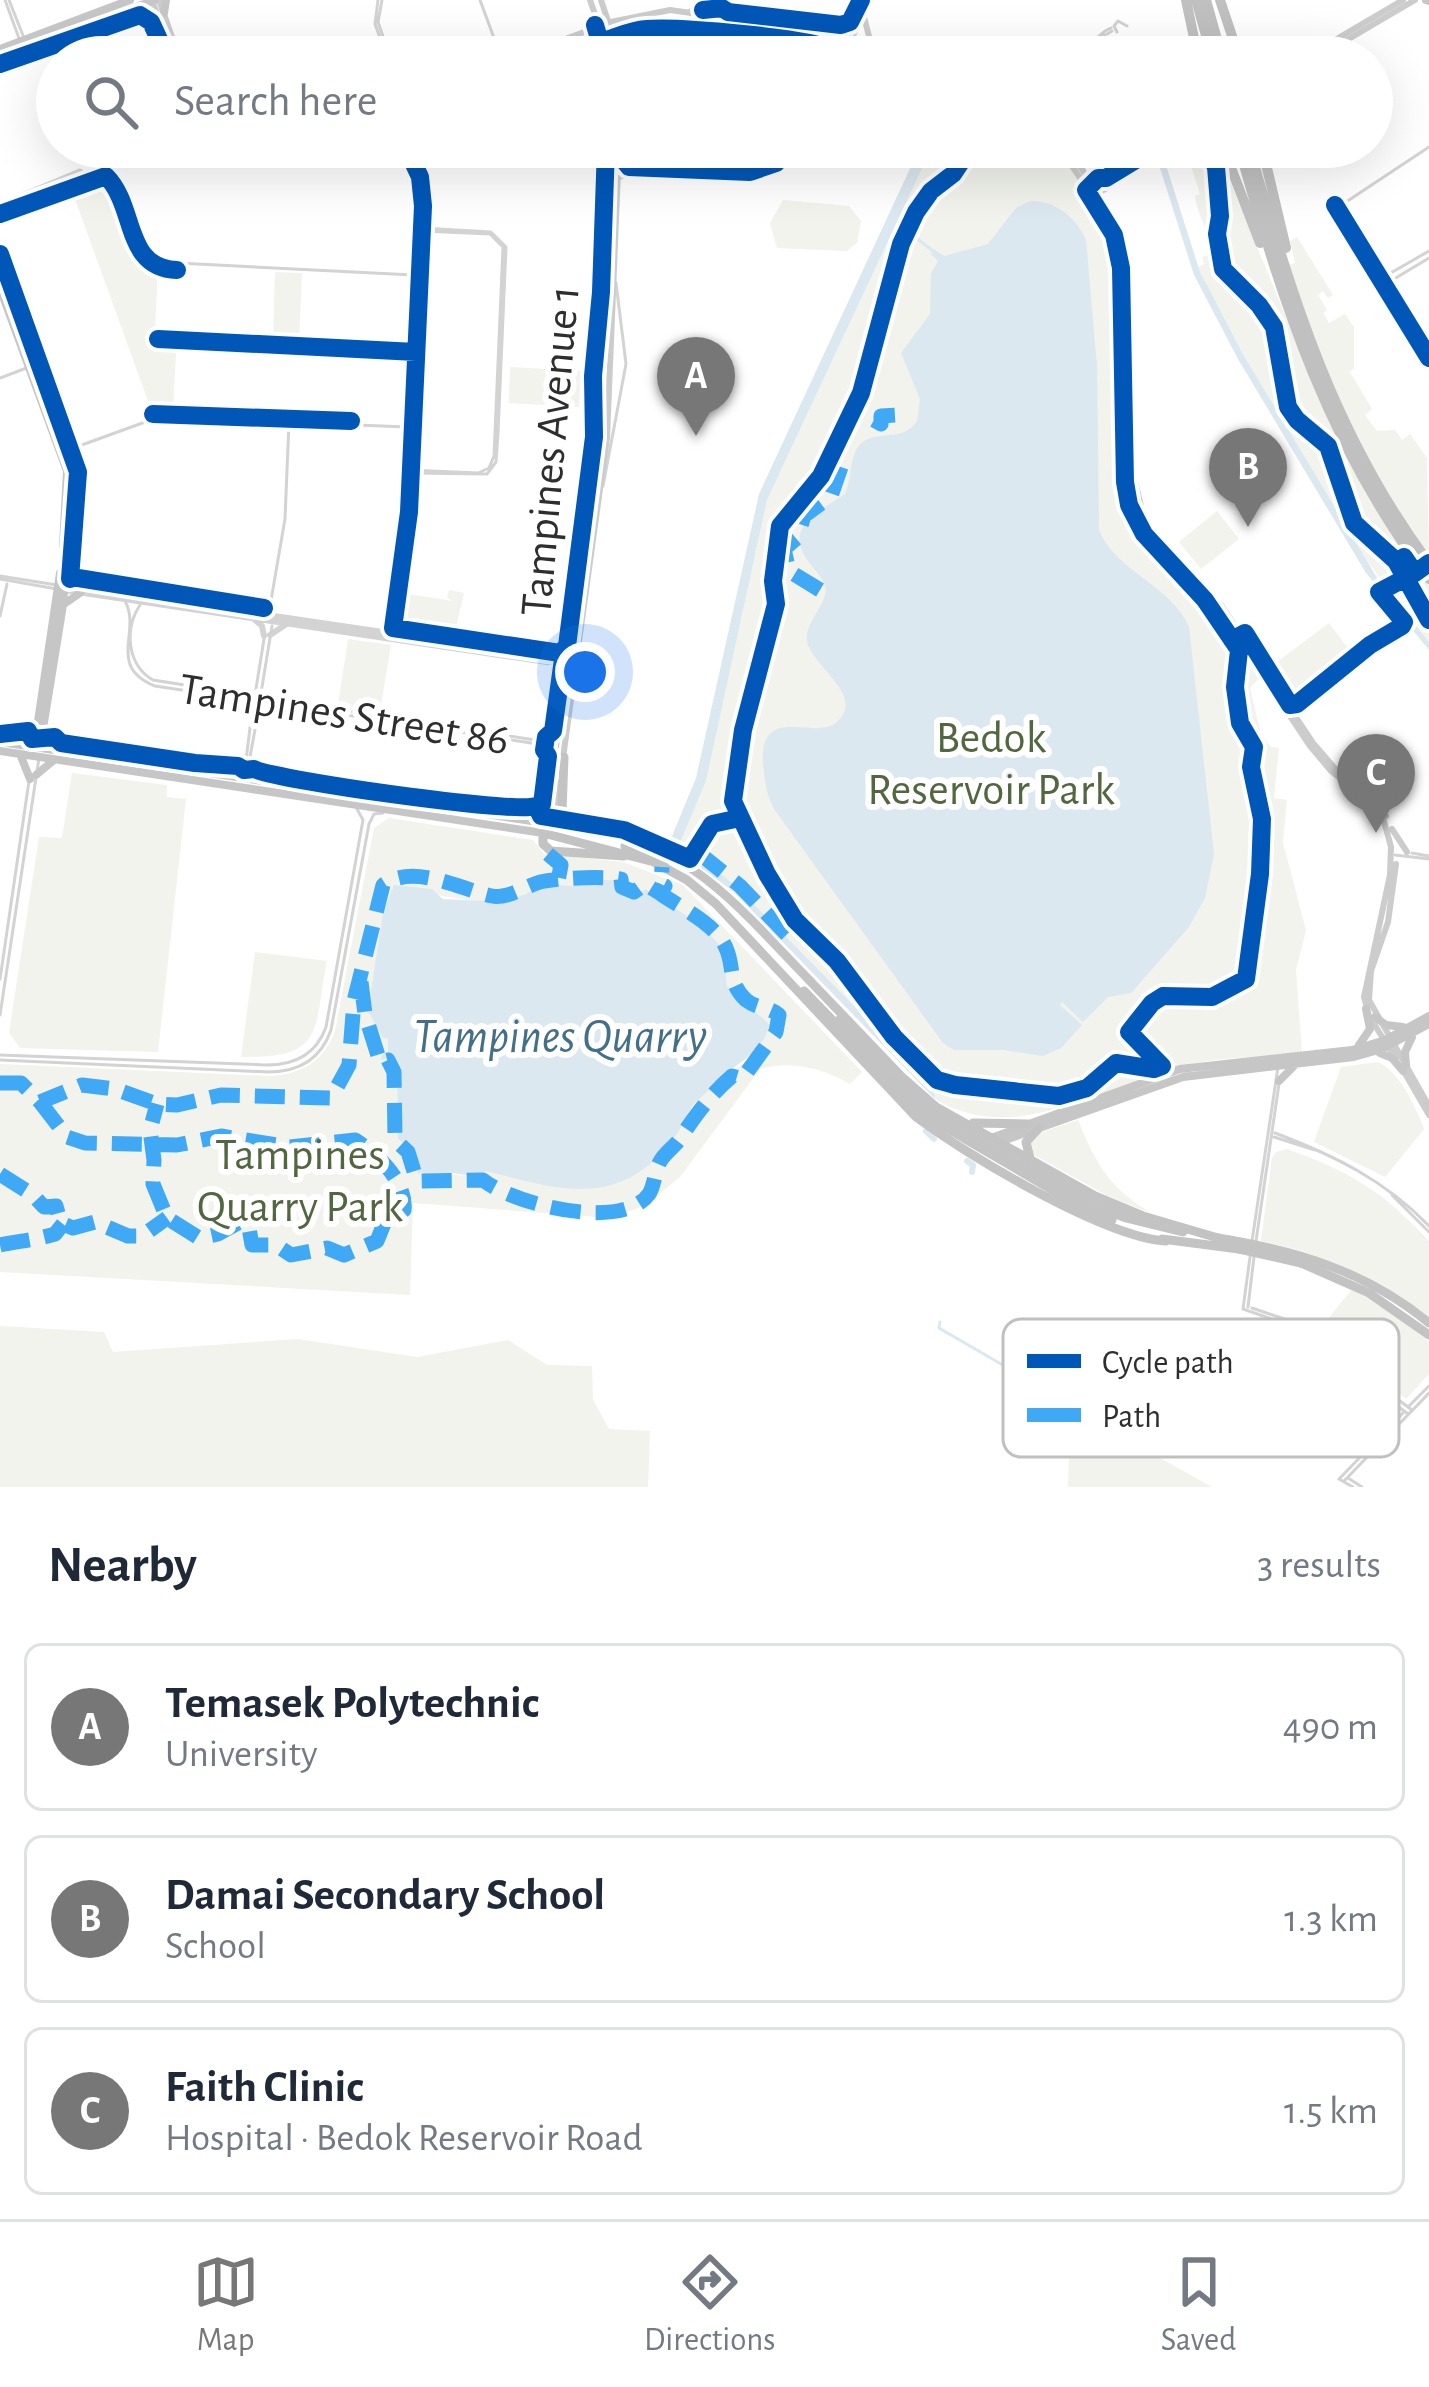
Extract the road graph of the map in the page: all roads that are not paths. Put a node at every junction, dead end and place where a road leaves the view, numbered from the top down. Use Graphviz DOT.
graph roads {
  1 [pos="7,0"];
  2 [pos="157,0"];
  3 [pos="380,0"];
  4 [pos="480,0"];
  5 [pos="590,0"];
  6 [pos="601,0"];
  7 [pos="710,0"];
  8 [pos="870,0"];
  9 [pos="1186,0"];
  10 [pos="1196,0"];
  11 [pos="1206,0"];
  12 [pos="1220,0"];
  13 [pos="1403,0"];
  14 [pos="1415,0"];
  15 [pos="131,4"];
  16 [pos="688,12"];
  17 [pos="606,13"];
  18 [pos="596,14"];
  19 [pos="162,17"];
  20 [pos="865,17"];
  21 [pos="620,20"];
  22 [pos="707,20"];
  23 [pos="730,20"];
  24 [pos="855,24"];
  25 [pos="611,26"];
  26 [pos="601,29"];
  27 [pos="1111,30"];
  28 [pos="587,31"];
  29 [pos="825,32"];
  30 [pos="45,36"];
  31 [pos="169,36"];
  32 [pos="380,36"];
  33 [pos="493,36"];
  34 [pos="574,36"];
  35 [pos="585,36"];
  36 [pos="603,36"];
  37 [pos="614,36"];
  38 [pos="799,36"];
  39 [pos="835,36"];
  40 [pos="851,36"];
  41 [pos="853,36"];
  42 [pos="870,36"];
  43 [pos="1103,36"];
  44 [pos="1194,36"];
  45 [pos="1206,36"];
  46 [pos="1216,36"];
  47 [pos="1232,36"];
  48 [pos="1342,36"];
  49 [pos="1354,36"];
  50 [pos="36,39"];
  51 [pos="23,44"];
  52 [pos="0,53"];
  53 [pos="1429,147"];
  54 [pos="107,168"];
  55 [pos="115,168"];
  56 [pos="122,168"];
  57 [pos="409,168"];
  58 [pos="615,168"];
  59 [pos="617,168"];
  60 [pos="625,168"];
  61 [pos="776,168"];
  62 [pos="784,168"];
  63 [pos="1078,168"];
  64 [pos="1082,168"];
  65 [pos="1131,168"];
  66 [pos="1135,168"];
  67 [pos="1231,168"];
  68 [pos="1244,168"];
  69 [pos="1255,168"];
  70 [pos="1267,168"];
  71 [pos="1088,175"];
  72 [pos="119,182"];
  73 [pos="1110,182"];
  74 [pos="615,187"];
  75 [pos="1095,192"];
  76 [pos="1106,205"];
  77 [pos="0,206"];
  78 [pos="416,229"];
  79 [pos="615,250"];
  80 [pos="1429,255"];
  81 [pos="607,258"];
  82 [pos="614,268"];
  83 [pos="1,269"];
  84 [pos="414,274"];
  85 [pos="1388,274"];
  86 [pos="1393,281"];
  87 [pos="1384,282"];
  88 [pos="0,288"];
  89 [pos="1128,302"];
  90 [pos="1286,307"];
  91 [pos="1307,339"];
  92 [pos="1429,346"];
  93 [pos="1429,354"];
  94 [pos="33,366"];
  95 [pos="0,378"];
  96 [pos="290,422"];
  97 [pos="407,427"];
  98 [pos="64,451"];
  99 [pos="602,455"];
  100 [pos="406,472"];
  101 [pos="601,494"];
  102 [pos="1429,563"];
  103 [pos="0,577"];
  104 [pos="9,579"];
  105 [pos="586,579"];
  106 [pos="1429,579"];
  107 [pos="62,588"];
  108 [pos="80,593"];
  109 [pos="124,599"];
  110 [pos="145,603"];
  111 [pos="63,605"];
  112 [pos="0,615"];
  113 [pos="270,616"];
  114 [pos="253,618"];
  115 [pos="131,622"];
  116 [pos="289,624"];
  117 [pos="1,626"];
  118 [pos="267,636"];
  119 [pos="386,636"];
  120 [pos="573,663"];
  121 [pos="260,681"];
  122 [pos="569,692"];
  123 [pos="236,694"];
  124 [pos="257,699"];
  125 [pos="241,700"];
  126 [pos="271,701"];
  127 [pos="255,715"];
  128 [pos="41,723"];
  129 [pos="559,730"];
  130 [pos="13,743"];
  131 [pos="0,747"];
  132 [pos="37,751"];
  133 [pos="20,754"];
  134 [pos="58,754"];
  135 [pos="559,759"];
  136 [pos="227,776"];
  137 [pos="33,777"];
  138 [pos="266,782"];
  139 [pos="548,802"];
  140 [pos="352,806"];
  141 [pos="391,812"];
  142 [pos="518,819"];
  143 [pos="548,828"];
  144 [pos="577,829"];
  145 [pos="1391,829"];
  146 [pos="1407,854"];
  147 [pos="1394,855"];
  148 [pos="1429,858"];
  149 [pos="766,935"];
  150 [pos="0,979"];
  151 [pos="807,988"];
  152 [pos="1366,1009"];
  153 [pos="0,1015"];
  154 [pos="1375,1017"];
  155 [pos="1429,1020"];
  156 [pos="1414,1028"];
  157 [pos="1389,1042"];
  158 [pos="1352,1050"];
  159 [pos="1372,1053"];
  160 [pos="0,1054"];
  161 [pos="1280,1063"];
  162 [pos="1295,1065"];
  163 [pos="1404,1068"];
  164 [pos="1279,1082"];
  165 [pos="1429,1110"];
  166 [pos="956,1118"];
  167 [pos="1034,1126"];
  168 [pos="1269,1133"];
  169 [pos="992,1142"];
  170 [pos="954,1144"];
  171 [pos="1036,1162"];
  172 [pos="995,1166"];
  173 [pos="1429,1229"];
  174 [pos="1218,1238"];
  175 [pos="1166,1241"];
  176 [pos="1280,1319"];
  177 [pos="1429,1323"];
  178 [pos="1429,1335"];
  179 [pos="1429,1390"];
  180 [pos="1399,1404"];
  181 [pos="1408,1411"];
  182 [pos="1399,1420"];
  183 [pos="1399,1421"];
  184 [pos="1364,1457"];
  185 [pos="1365,1457"];
  186 [pos="1357,1465"];
  187 [pos="1344,1478"];
  188 [pos="1358,1487"];
  1 -- 51 [label="street"];
  2 -- 15 [label="main road"];
  2 -- 19 [label="main road"];
  3 -- 32 [label="street"];
  4 -- 33 [label="street"];
  5 -- 18 [label="main road"];
  6 -- 17 [label="main road"];
  7 -- 16 [label="main road"];
  7 -- 22 [label="street"];
  7 -- 23 [label="main road"];
  8 -- 20 [label="street"];
  8 -- 24 [label="street"];
  9 -- 44 [label="highway"];
  10 -- 45 [label="highway"];
  11 -- 46 [label="highway"];
  12 -- 47 [label="highway"];
  13 -- 48 [label="main road"];
  14 -- 49 [label="main road"];
  15 -- 19 [label="main road"];
  15 -- 30 [label="main road"];
  16 -- 21 [label="main road"];
  16 -- 22 [label="main road"];
  17 -- 21 [label="main road"];
  17 -- 25 [label="main road"];
  18 -- 26 [label="main road"];
  18 -- 28 [label="main road"];
  19 -- 31 [label="main road"];
  20 -- 41 [label="street"];
  20 -- 42 [label="main road"];
  21 -- 25 [label="main road"];
  22 -- 23 [label="main road"];
  22 -- 25 [label="main road"];
  22 -- 38 [label="main road"];
  23 -- 29 [label="main road"];
  24 -- 29 [label="main road"];
  24 -- 40 [label="street"];
  25 -- 26 [label="main road"];
  25 -- 37 [label="main road"];
  26 -- 28 [label="main road"];
  26 -- 35 [label="main road"];
  26 -- 36 [label="main road"];
  27 -- 43 [label="street"];
  28 -- 34 [label="main road"];
  29 -- 39 [label="main road"];
  50 -- 51 [label="main road"];
  51 -- 52 [label="main road"];
  53 -- 85 [label="street"];
  54 -- 55 [label="street"];
  54 -- 72 [label="street"];
  56 -- 72 [label="street"];
  57 -- 78 [label="street"];
  58 -- 74 [label="main road, Tampines Avenue 1"];
  59 -- 74 [label="main road, Tampines Avenue 1"];
  60 -- 61 [label="street"];
  62 -- 74 [label="street"];
  63 -- 75 [label="main road"];
  64 -- 71 [label="main road"];
  65 -- 73 [label="main road"];
  66 -- 73 [label="main road"];
  67 -- 90 [label="highway"];
  68 -- 90 [label="highway"];
  69 -- 91 [label="highway"];
  70 -- 91 [label="highway"];
  71 -- 73 [label="main road"];
  71 -- 75 [label="main road"];
  72 -- 84 [label="street"];
  73 -- 75 [label="main road"];
  73 -- 76 [label="main road"];
  74 -- 79 [label="main road, Tampines Avenue 1"];
  74 -- 81 [label="main road, Tampines Avenue 1"];
  75 -- 76 [label="main road"];
  75 -- 89 [label="main road"];
  76 -- 89 [label="main road"];
  77 -- 77 [label="street"];
  78 -- 84 [label="street"];
  78 -- 100 [label="street"];
  79 -- 81 [label="main road"];
  79 -- 82 [label="main road, Tampines Avenue 1"];
  80 -- 85 [label="street"];
  80 -- 86 [label="street"];
  81 -- 99 [label="main road, Tampines Avenue 1"];
  82 -- 99 [label="main road, Tampines Avenue 1"];
  82 -- 101 [label="street, Tampines Avenue 1"];
  83 -- 94 [label="main road"];
  84 -- 97 [label="street"];
  85 -- 86 [label="street"];
  85 -- 87 [label="street"];
  86 -- 87 [label="street"];
  86 -- 92 [label="street"];
  87 -- 93 [label="street"];
  88 -- 94 [label="main road"];
  89 -- 145 [label="main road"];
  89 -- 147 [label="main road"];
  90 -- 106 [label="highway"];
  91 -- 102 [label="highway"];
  94 -- 95 [label="street"];
  94 -- 98 [label="main road"];
  96 -- 97 [label="street"];
  96 -- 98 [label="street"];
  96 -- 113 [label="street"];
  97 -- 100 [label="street"];
  98 -- 107 [label="main road"];
  99 -- 101 [label="main road, Tampines Avenue 1"];
  99 -- 105 [label="main road, Tampines Avenue 1"];
  100 -- 119 [label="street"];
  101 -- 105 [label="main road, Tampines Avenue 1"];
  103 -- 104 [label="street"];
  104 -- 107 [label="street"];
  104 -- 112 [label="street"];
  105 -- 120 [label="main road, Tampines Avenue 1"];
  107 -- 108 [label="street"];
  107 -- 111 [label="main road"];
  107 -- 113 [label="street"];
  107 -- 128 [label="main road"];
  108 -- 109 [label="street"];
  108 -- 111 [label="main road"];
  109 -- 110 [label="street"];
  109 -- 115 [label="street, Tampines Street 86"];
  110 -- 114 [label="street"];
  110 -- 115 [label="street, Tampines Street 86"];
  111 -- 128 [label="main road"];
  112 -- 117 [label="street"];
  113 -- 114 [label="street"];
  113 -- 116 [label="street"];
  113 -- 118 [label="street"];
  113 -- 119 [label="street"];
  114 -- 118 [label="street"];
  115 -- 123 [label="street, Tampines Street 86"];
  115 -- 125 [label="street, Tampines Street 86"];
  116 -- 118 [label="street"];
  116 -- 119 [label="street"];
  118 -- 121 [label="street"];
  119 -- 120 [label="street"];
  120 -- 122 [label="main road, Tampines Avenue 1"];
  121 -- 123 [label="street"];
  121 -- 124 [label="street"];
  121 -- 126 [label="street"];
  122 -- 129 [label="main road, Tampines Avenue 1"];
  122 -- 135 [label="main road, Tampines Avenue 1"];
  123 -- 124 [label="street, Tampines Street 86"];
  124 -- 125 [label="street, Tampines Street 86"];
  124 -- 126 [label="street, Tampines Street 86"];
  124 -- 127 [label="street"];
  125 -- 127 [label="street"];
  126 -- 127 [label="street"];
  126 -- 129 [label="street, Tampines Street 86"];
  126 -- 135 [label="street, Tampines Street 86"];
  127 -- 136 [label="street"];
  127 -- 138 [label="street"];
  128 -- 130 [label="main road"];
  128 -- 132 [label="main road"];
  128 -- 134 [label="main road"];
  129 -- 135 [label="main road, Tampines Avenue 1"];
  130 -- 131 [label="main road"];
  130 -- 132 [label="main road"];
  131 -- 133 [label="main road"];
  132 -- 133 [label="main road"];
  132 -- 134 [label="main road"];
  132 -- 137 [label="street"];
  133 -- 137 [label="main road"];
  134 -- 136 [label="main road"];
  134 -- 137 [label="main road"];
  134 -- 140 [label="main road"];
  135 -- 139 [label="main road, Tampines Avenue 1"];
  135 -- 143 [label="main road, Tampines Avenue 1"];
  135 -- 144 [label="highway"];
  136 -- 138 [label="main road"];
  137 -- 150 [label="street"];
  137 -- 153 [label="street"];
  138 -- 142 [label="main road"];
  139 -- 142 [label="main road"];
  139 -- 143 [label="main road, Tampines Avenue 1"];
  140 -- 141 [label="main road"];
  140 -- 160 [label="street"];
  141 -- 143 [label="main road"];
  141 -- 160 [label="street"];
  142 -- 143 [label="main road"];
  143 -- 144 [label="highway"];
  143 -- 151 [label="highway"];
  143 -- 170 [label="highway"];
  144 -- 149 [label="highway"];
  145 -- 146 [label="main road"];
  145 -- 147 [label="main road"];
  146 -- 147 [label="main road"];
  146 -- 148 [label="street"];
  147 -- 152 [label="main road"];
  147 -- 154 [label="main road"];
  149 -- 151 [label="highway"];
  149 -- 166 [label="highway"];
  151 -- 174 [label="highway, bridge"];
  151 -- 175 [label="highway, bridge"];
  152 -- 157 [label="main road"];
  152 -- 158 [label="main road"];
  154 -- 156 [label="main road"];
  154 -- 157 [label="main road"];
  155 -- 156 [label="main road"];
  156 -- 157 [label="main road"];
  156 -- 163 [label="main road"];
  157 -- 158 [label="main road"];
  157 -- 159 [label="main road"];
  157 -- 163 [label="main road"];
  158 -- 161 [label="main road"];
  159 -- 162 [label="main road"];
  159 -- 163 [label="main road"];
  161 -- 162 [label="main road"];
  161 -- 164 [label="street"];
  161 -- 167 [label="main road"];
  161 -- 168 [label="street"];
  162 -- 164 [label="main road"];
  163 -- 165 [label="main road"];
  164 -- 168 [label="street"];
  166 -- 167 [label="highway"];
  166 -- 169 [label="highway"];
  167 -- 169 [label="main road"];
  167 -- 171 [label="highway"];
  168 -- 173 [label="street"];
  168 -- 176 [label="street"];
  169 -- 170 [label="main road"];
  169 -- 171 [label="highway"];
  169 -- 172 [label="main road"];
  170 -- 172 [label="highway"];
  171 -- 174 [label="highway, bridge"];
  172 -- 175 [label="highway"];
  174 -- 177 [label="highway, bridge"];
  175 -- 178 [label="highway, bridge"];
  179 -- 181 [label="street"];
  180 -- 181 [label="street"];
  181 -- 182 [label="street"];
  181 -- 183 [label="street"];
  184 -- 187 [label="street"];
  185 -- 186 [label="street"];
  186 -- 187 [label="street"];
  186 -- 188 [label="street"];
  187 -- 188 [label="street"];
}
